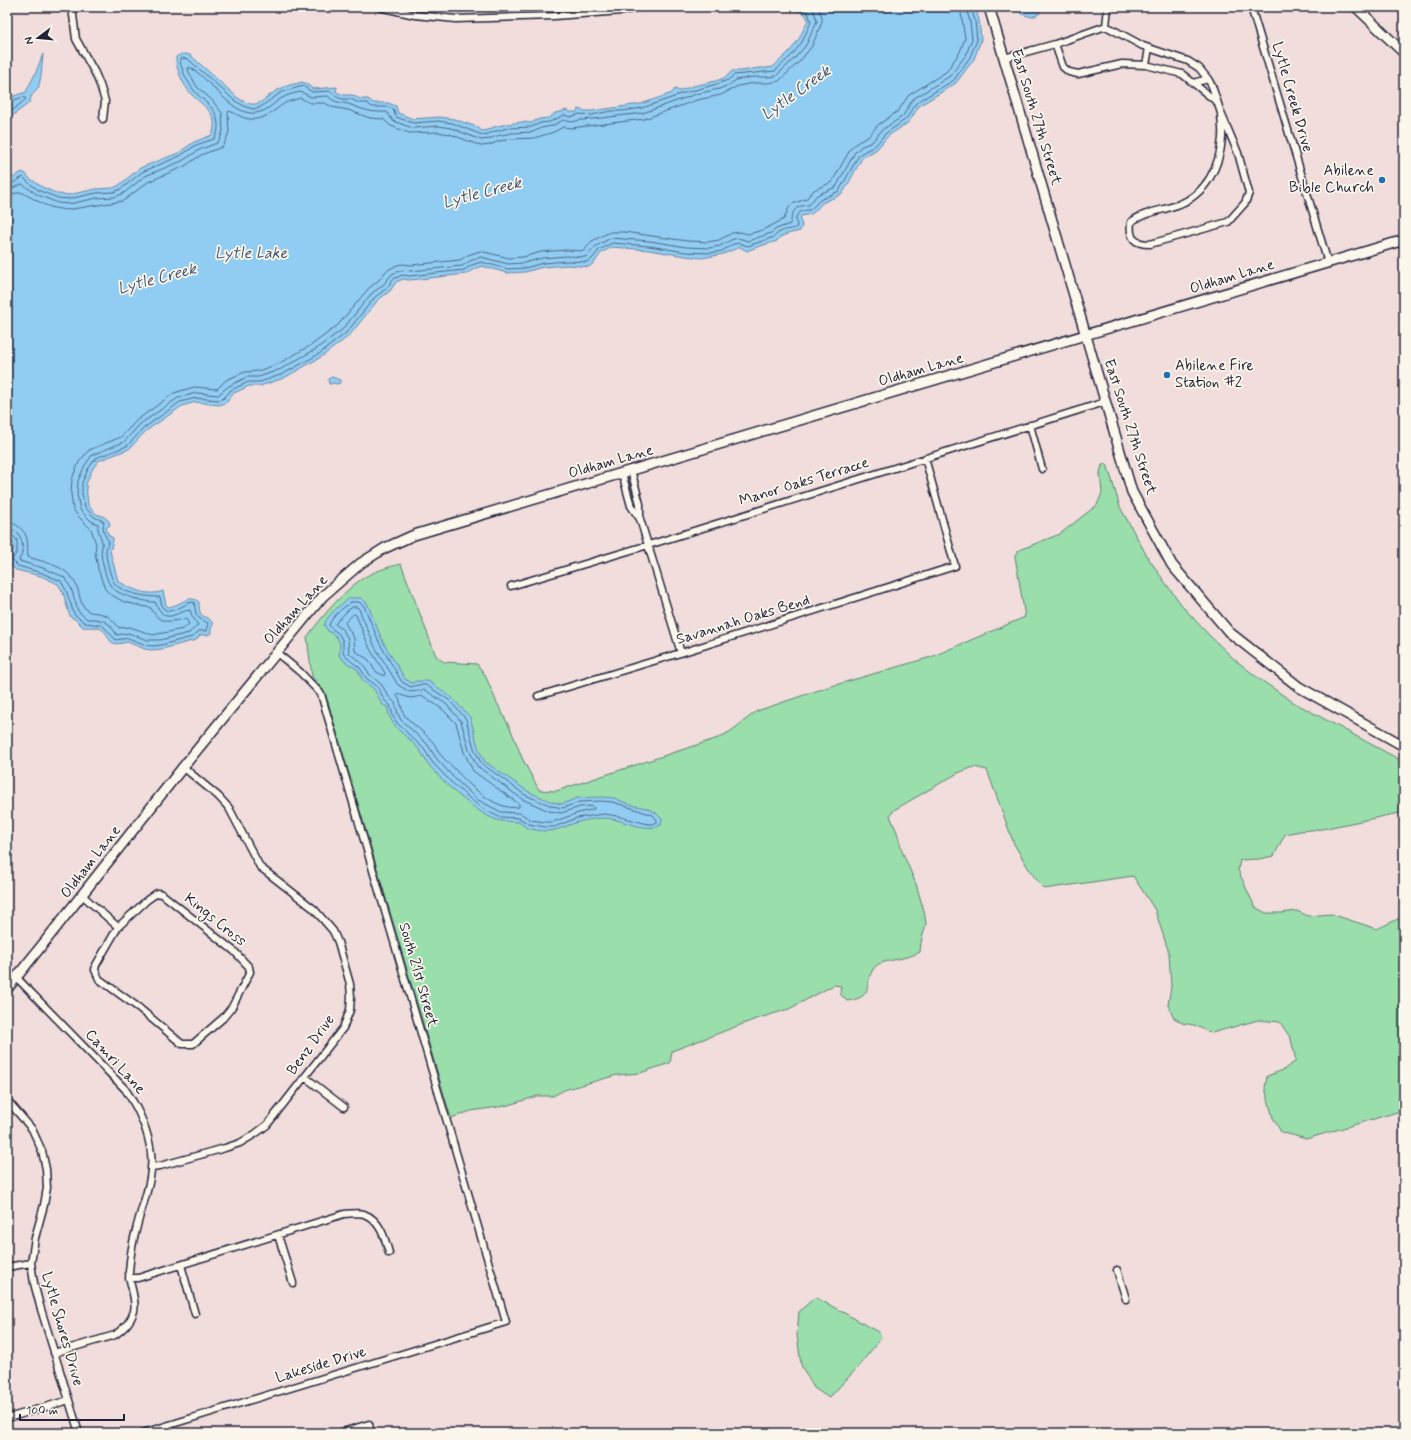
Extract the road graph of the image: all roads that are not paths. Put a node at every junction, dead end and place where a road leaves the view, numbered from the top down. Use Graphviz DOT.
graph roads {
  1 [pos="72,7"];
  2 [pos="379,7"];
  3 [pos="639,7"];
  4 [pos="989,7"];
  5 [pos="1108,7"];
  6 [pos="1251,7"];
  7 [pos="1356,7"];
  8 [pos="1106,26"];
  9 [pos="1055,44"];
  10 [pos="1149,48"];
  11 [pos="1404,53"];
  12 [pos="1004,58"];
  13 [pos="1146,65"];
  14 [pos="1208,79"];
  15 [pos="1193,83"];
  16 [pos="1217,102"];
  17 [pos="1221,113"];
  18 [pos="103,118"];
  19 [pos="1404,240"];
  20 [pos="1328,263"];
  21 [pos="1087,336"];
  22 [pos="1105,402"];
  23 [pos="1030,425"];
  24 [pos="925,458"];
  25 [pos="1042,469"];
  26 [pos="631,470"];
  27 [pos="622,473"];
  28 [pos="640,519"];
  29 [pos="648,545"];
  30 [pos="511,586"];
  31 [pos="277,653"];
  32 [pos="681,653"];
  33 [pos="538,696"];
  34 [pos="1404,746"];
  35 [pos="183,767"];
  36 [pos="82,895"];
  37 [pos="118,927"];
  38 [pos="16,978"];
  39 [pos="7,988"];
  40 [pos="305,1077"];
  41 [pos="7,1100"];
  42 [pos="344,1107"];
  43 [pos="151,1167"];
  44 [pos="278,1235"];
  45 [pos="389,1253"];
  46 [pos="31,1263"];
  47 [pos="181,1265"];
  48 [pos="7,1267"];
  49 [pos="1117,1270"];
  50 [pos="129,1278"];
  51 [pos="293,1283"];
  52 [pos="1126,1299"];
  53 [pos="195,1314"];
  54 [pos="506,1322"];
  55 [pos="54,1353"];
  56 [pos="69,1400"];
  57 [pos="8,1418"];
  58 [pos="79,1433"];
  59 [pos="143,1433"];
  60 [pos="339,1433"];
  61 [pos="371,1433"];
  1 -- 18 [label="street"];
  2 -- 3 [label="street"];
  4 -- 12 [label="main road, East South 27th Street"];
  5 -- 8 [label="street"];
  6 -- 20 [label="street, Lytle Creek Drive"];
  7 -- 11 [label="main road"];
  8 -- 9 [label="street"];
  8 -- 10 [label="street"];
  9 -- 12 [label="street"];
  9 -- 13 [label="street"];
  10 -- 13 [label="street"];
  10 -- 14 [label="street"];
  12 -- 21 [label="main road, East South 27th Street"];
  13 -- 15 [label="street"];
  14 -- 15 [label="street"];
  14 -- 16 [label="street"];
  15 -- 16 [label="street"];
  16 -- 17 [label="street"];
  17 -- 17 [label="street"];
  19 -- 20 [label="main road, Oldham Lane"];
  20 -- 21 [label="main road, Oldham Lane"];
  21 -- 22 [label="main road, East South 27th Street"];
  21 -- 26 [label="main road, Oldham Lane"];
  22 -- 23 [label="street, Manor Oaks Terracce"];
  22 -- 34 [label="main road, East South 27th Street"];
  23 -- 24 [label="street, Manor Oaks Terracce"];
  23 -- 25 [label="street"];
  24 -- 29 [label="street, Manor Oaks Terracce"];
  24 -- 32 [label="street, Savannah Oaks Bend"];
  26 -- 27 [label="main road, Oldham Lane"];
  26 -- 28 [label="street"];
  27 -- 28 [label="street"];
  27 -- 31 [label="main road, Oldham Lane"];
  28 -- 29 [label="street"];
  29 -- 30 [label="street, Manor Oaks Terracce"];
  29 -- 32 [label="street"];
  31 -- 35 [label="main road, Oldham Lane"];
  31 -- 54 [label="street, South 21st Street"];
  32 -- 33 [label="street, Savannah Oaks Bend"];
  35 -- 36 [label="main road, Oldham Lane"];
  35 -- 40 [label="street, Benz Drive"];
  36 -- 37 [label="street"];
  36 -- 38 [label="main road, Oldham Lane"];
  37 -- 37 [label="street, Kings Cross"];
  38 -- 39 [label="main road, Oldham Lane"];
  38 -- 43 [label="street, Camri Lane"];
  40 -- 42 [label="street"];
  40 -- 43 [label="street, Benz Drive"];
  41 -- 46 [label="street, Lytle Shores Drive"];
  43 -- 50 [label="street, Camri Lane"];
  44 -- 45 [label="street"];
  44 -- 47 [label="street"];
  44 -- 51 [label="street"];
  46 -- 48 [label="street"];
  46 -- 55 [label="street, Lytle Shores Drive"];
  47 -- 50 [label="street"];
  47 -- 53 [label="street"];
  49 -- 52 [label="street"];
  50 -- 55 [label="street, Camri Lane"];
  54 -- 59 [label="street, Lakeside Drive"];
  55 -- 56 [label="street, Lytle Shores Drive"];
  56 -- 57 [label="street"];
  56 -- 58 [label="street, Lytle Shores Drive"];
  60 -- 61 [label="street"];
}
